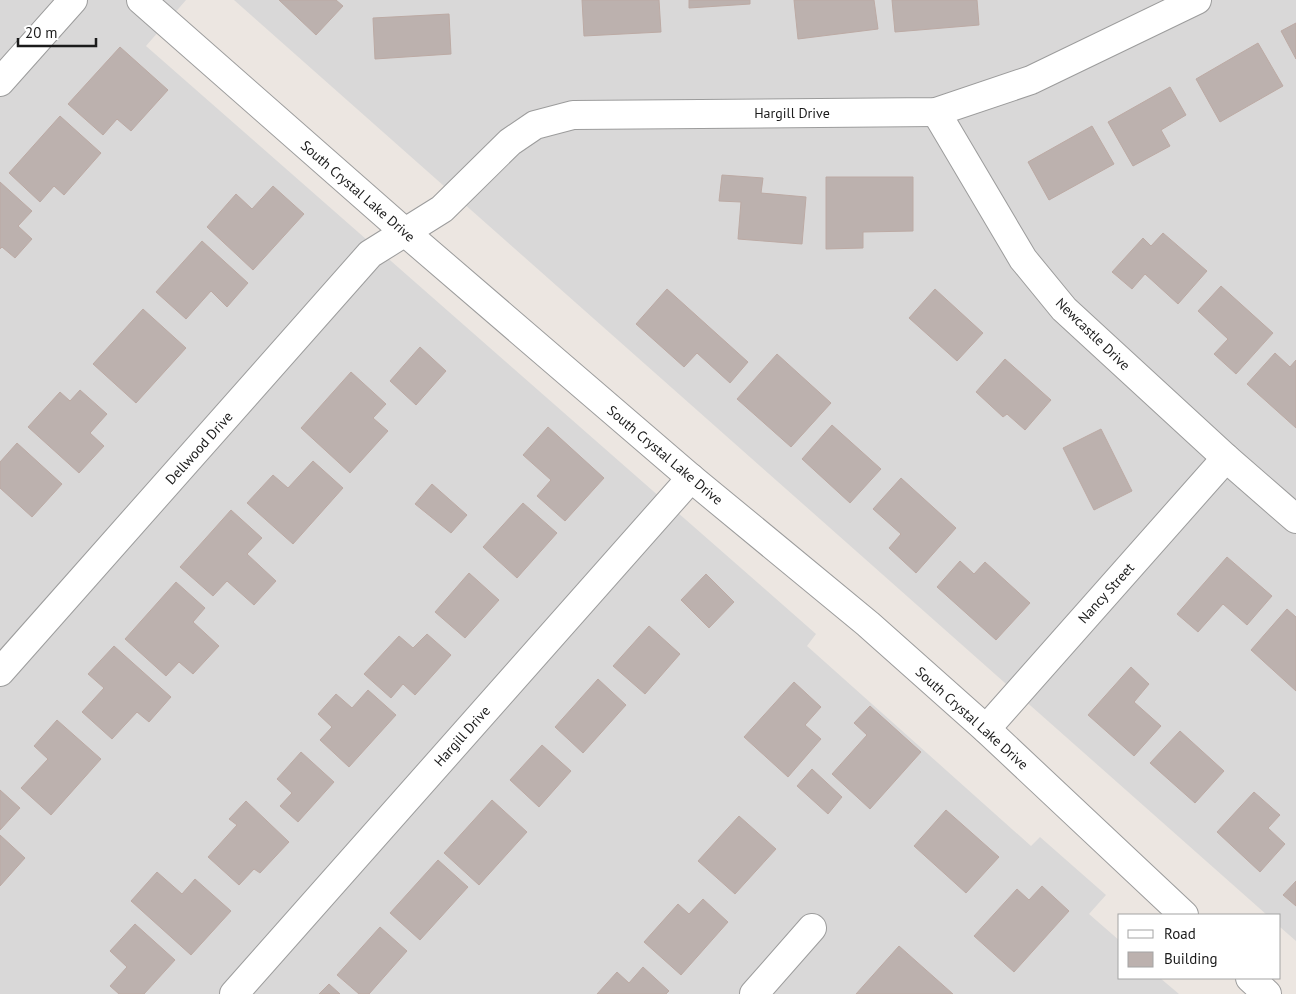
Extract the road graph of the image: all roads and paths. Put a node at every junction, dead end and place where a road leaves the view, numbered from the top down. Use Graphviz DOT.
graph roads {
  1 [pos="73,0"];
  2 [pos="141,0"];
  3 [pos="1197,0"];
  4 [pos="0,82"];
  5 [pos="936,112"];
  6 [pos="406,233"];
  7 [pos="1226,458"];
  8 [pos="691,478"];
  9 [pos="1296,519"];
  10 [pos="0,672"];
  11 [pos="986,729"];
  12 [pos="1183,914"];
  13 [pos="812,928"];
  14 [pos="1251,979"];
  15 [pos="234,994"];
  16 [pos="754,994"];
  17 [pos="1267,994"];
  1 -- 4 [label="street"];
  2 -- 6 [label="street, South Crystal Lake Drive"];
  3 -- 5 [label="street, Hargill Drive"];
  5 -- 6 [label="street, Hargill Drive"];
  5 -- 7 [label="street, Newcastle Drive"];
  6 -- 8 [label="street, South Crystal Lake Drive"];
  6 -- 10 [label="street, Dellwood Drive"];
  7 -- 9 [label="street, Newcastle Drive"];
  7 -- 11 [label="street, Nancy Street"];
  8 -- 11 [label="street, South Crystal Lake Drive"];
  8 -- 15 [label="street, Hargill Drive"];
  11 -- 12 [label="street, South Crystal Lake Drive"];
  13 -- 16 [label="street"];
  14 -- 17 [label="street"];
}
